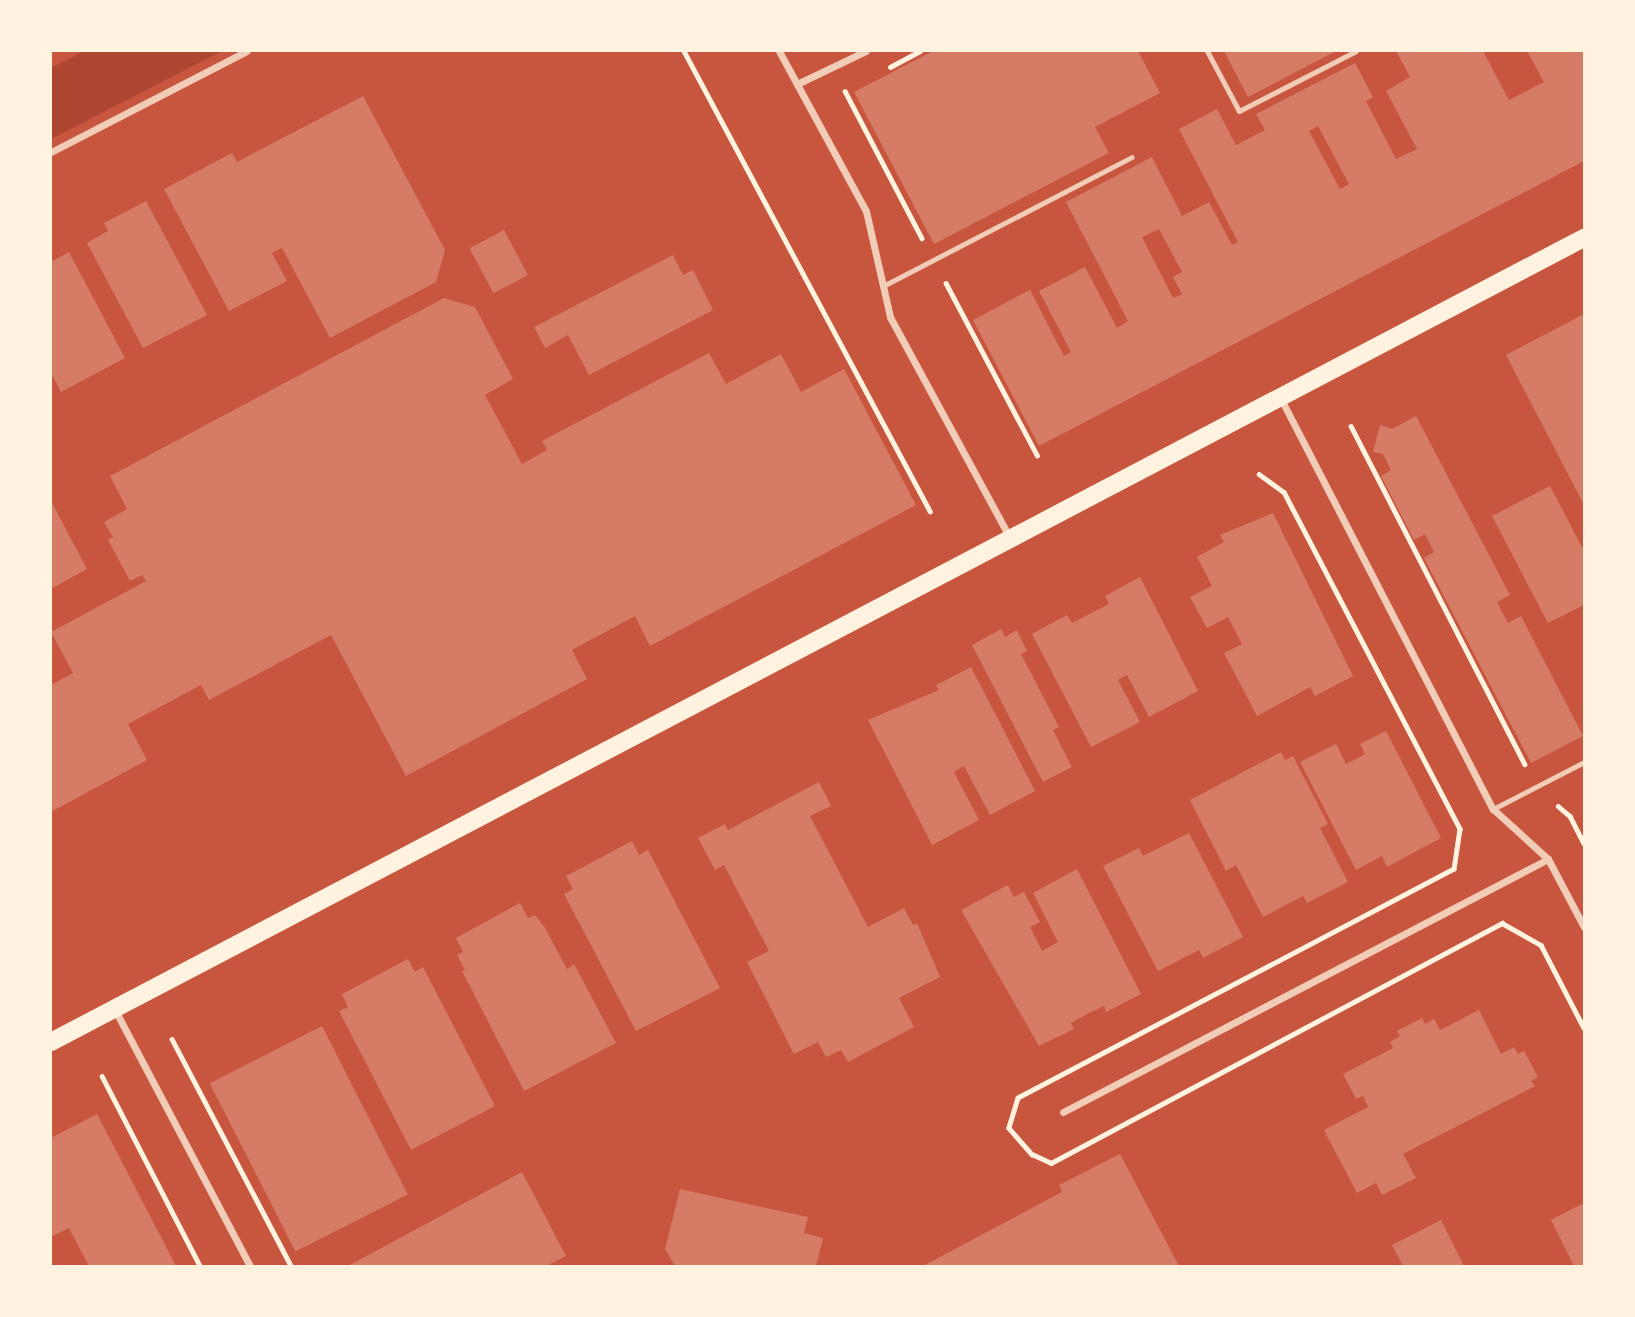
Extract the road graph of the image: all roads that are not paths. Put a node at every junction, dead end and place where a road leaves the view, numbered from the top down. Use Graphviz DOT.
graph roads {
  1 [pos="247,51"];
  2 [pos="779,51"];
  3 [pos="866,51"];
  4 [pos="1207,51"];
  5 [pos="1356,51"];
  6 [pos="797,84"];
  7 [pos="51,152"];
  8 [pos="1132,157"];
  9 [pos="1584,239"];
  10 [pos="883,286"];
  11 [pos="1280,397"];
  12 [pos="1010,538"];
  13 [pos="1584,762"];
  14 [pos="1493,809"];
  15 [pos="1548,859"];
  16 [pos="1584,927"];
  17 [pos="114,1009"];
  18 [pos="51,1042"];
  19 [pos="1063,1112"];
  20 [pos="250,1266"];
  1 -- 7 [label="street"];
  2 -- 6 [label="street"];
  3 -- 6 [label="street"];
  4 -- 5 [label="lane"];
  6 -- 10 [label="street"];
  8 -- 10 [label="lane"];
  9 -- 11 [label="main road"];
  10 -- 12 [label="street"];
  11 -- 12 [label="main road"];
  11 -- 14 [label="street"];
  12 -- 17 [label="main road"];
  13 -- 14 [label="lane"];
  14 -- 15 [label="street"];
  15 -- 16 [label="street"];
  15 -- 19 [label="street"];
  17 -- 18 [label="main road"];
  17 -- 20 [label="street"];
}
